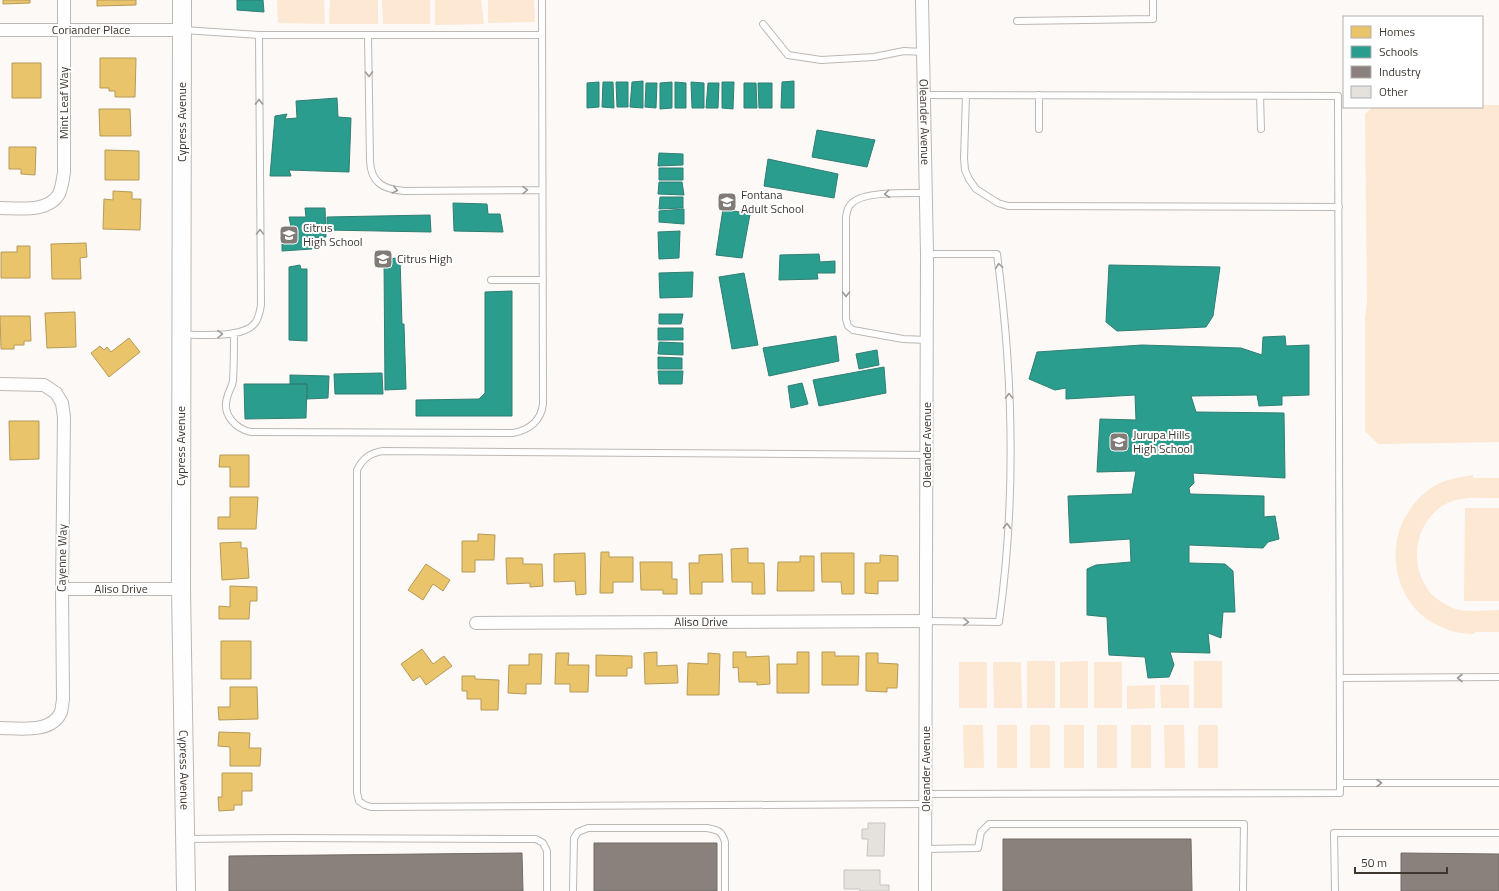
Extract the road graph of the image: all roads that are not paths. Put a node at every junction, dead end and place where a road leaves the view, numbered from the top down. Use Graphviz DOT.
graph roads {
  1 [pos="64,0"];
  2 [pos="182,0"];
  3 [pos="542,0"];
  4 [pos="922,0"];
  5 [pos="1153,0"];
  6 [pos="1017,21"];
  7 [pos="763,24"];
  8 [pos="0,30"];
  9 [pos="64,30"];
  10 [pos="182,30"];
  11 [pos="259,35"];
  12 [pos="368,35"];
  13 [pos="542,35"];
  14 [pos="923,52"];
  15 [pos="924,95"];
  16 [pos="966,95"];
  17 [pos="1039,95"];
  18 [pos="1260,96"];
  19 [pos="1039,128"];
  20 [pos="1261,128"];
  21 [pos="542,190"];
  22 [pos="926,193"];
  23 [pos="1339,207"];
  24 [pos="0,208"];
  25 [pos="927,254"];
  26 [pos="491,280"];
  27 [pos="543,280"];
  28 [pos="234,334"];
  29 [pos="181,335"];
  30 [pos="927,340"];
  31 [pos="0,384"];
  32 [pos="927,455"];
  33 [pos="62,589"];
  34 [pos="181,589"];
  35 [pos="927,621"];
  36 [pos="476,623"];
  37 [pos="1499,677"];
  38 [pos="1340,678"];
  39 [pos="0,728"];
  40 [pos="1340,783"];
  41 [pos="1499,783"];
  42 [pos="925,799"];
  43 [pos="1499,833"];
  44 [pos="185,839"];
  45 [pos="925,849"];
  46 [pos="186,891"];
  47 [pos="547,891"];
  48 [pos="573,891"];
  49 [pos="725,891"];
  50 [pos="925,891"];
  51 [pos="1243,891"];
  52 [pos="1335,891"];
  1 -- 9 [label="street, Mint Leaf Way"];
  2 -- 10 [label="street, Cypress Avenue"];
  3 -- 13 [label="lane"];
  4 -- 14 [label="street, Oleander Avenue"];
  5 -- 6 [label="lane"];
  7 -- 14 [label="lane"];
  8 -- 9 [label="street, Coriander Place"];
  9 -- 10 [label="street, Coriander Place"];
  9 -- 24 [label="street, Mint Leaf Way"];
  10 -- 11 [label="lane"];
  10 -- 29 [label="street, Cypress Avenue"];
  11 -- 12 [label="lane"];
  28 -- 11 [label="lane, one-way"];
  12 -- 13 [label="lane"];
  12 -- 21 [label="lane, one-way"];
  13 -- 21 [label="lane"];
  14 -- 15 [label="street, Oleander Avenue"];
  15 -- 16 [label="lane"];
  15 -- 22 [label="street, Oleander Avenue"];
  16 -- 17 [label="lane"];
  16 -- 23 [label="lane"];
  17 -- 18 [label="lane"];
  17 -- 19 [label="lane"];
  18 -- 20 [label="lane"];
  18 -- 23 [label="lane"];
  21 -- 27 [label="lane"];
  22 -- 25 [label="street, Oleander Avenue"];
  22 -- 30 [label="lane, one-way"];
  23 -- 38 [label="lane"];
  25 -- 30 [label="street, Oleander Avenue"];
  35 -- 25 [label="lane, one-way"];
  26 -- 27 [label="lane"];
  27 -- 28 [label="lane"];
  29 -- 28 [label="lane, one-way"];
  29 -- 34 [label="street, Cypress Avenue"];
  30 -- 32 [label="street, Oleander Avenue"];
  31 -- 33 [label="street, Cayenne Way"];
  32 -- 35 [label="street, Oleander Avenue"];
  32 -- 42 [label="lane"];
  33 -- 34 [label="street, Aliso Drive"];
  33 -- 39 [label="street, Cayenne Way"];
  34 -- 44 [label="street, Cypress Avenue"];
  35 -- 36 [label="street, Aliso Drive"];
  35 -- 42 [label="street, Oleander Avenue"];
  37 -- 38 [label="lane, one-way"];
  38 -- 40 [label="lane"];
  40 -- 41 [label="lane, one-way"];
  40 -- 42 [label="lane"];
  42 -- 45 [label="street, Oleander Avenue"];
  43 -- 52 [label="lane"];
  44 -- 46 [label="street, Cypress Avenue"];
  44 -- 47 [label="lane"];
  45 -- 50 [label="street, Oleander Avenue"];
  45 -- 51 [label="lane"];
  48 -- 49 [label="lane"];
}
